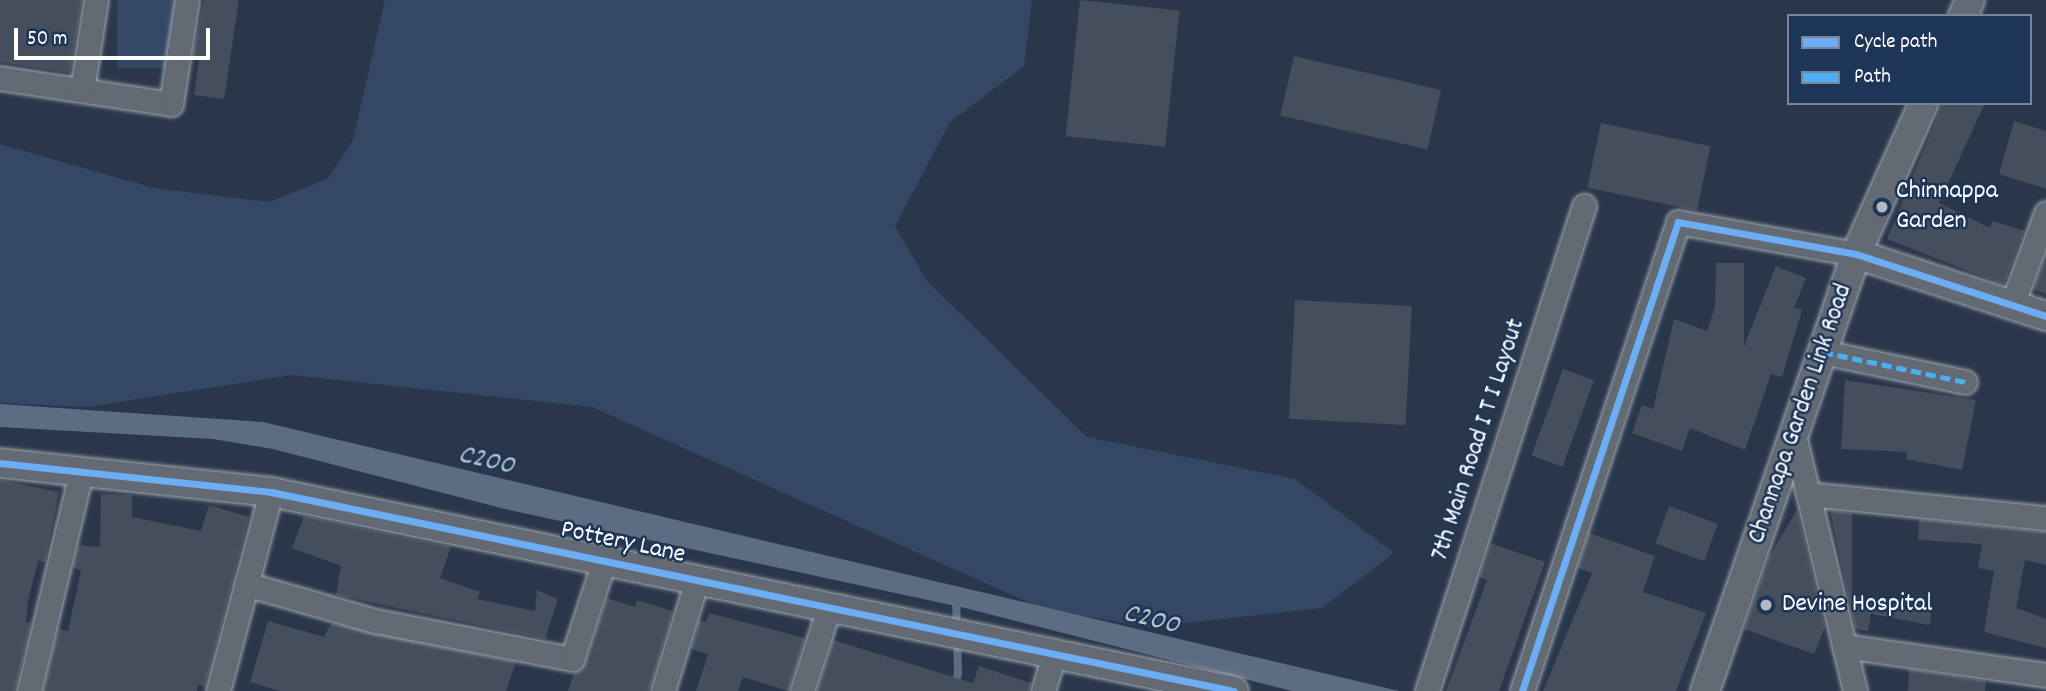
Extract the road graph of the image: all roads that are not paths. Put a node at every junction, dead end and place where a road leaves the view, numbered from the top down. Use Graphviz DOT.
graph roads {
  1 [pos="96,0"];
  2 [pos="187,0"];
  3 [pos="0,78"];
  4 [pos="82,90"];
  5 [pos="1923,105"];
  6 [pos="1584,206"];
  7 [pos="2046,213"];
  8 [pos="1856,254"];
  9 [pos="2012,305"];
  10 [pos="2046,317"];
  11 [pos="1823,352"];
  12 [pos="1965,382"];
  13 [pos="1794,435"];
  14 [pos="0,463"];
  15 [pos="80,472"];
  16 [pos="271,492"];
  17 [pos="1808,494"];
  18 [pos="2046,518"];
  19 [pos="604,561"];
  20 [pos="697,580"];
  21 [pos="246,584"];
  22 [pos="829,608"];
  23 [pos="1844,646"];
  24 [pos="1054,654"];
  25 [pos="2046,676"];
  26 [pos="1216,689"];
  27 [pos="29,691"];
  28 [pos="218,691"];
  29 [pos="663,691"];
  30 [pos="802,691"];
  31 [pos="1043,691"];
  32 [pos="1427,691"];
  33 [pos="1522,691"];
  34 [pos="1705,691"];
  35 [pos="1855,691"];
  1 -- 4 [label="street"];
  2 -- 4 [label="street"];
  3 -- 4 [label="street"];
  5 -- 8 [label="street, Channapa Garden Link Road"];
  6 -- 32 [label="street, 7th Main Road I T I Layout"];
  7 -- 9 [label="street"];
  8 -- 9 [label="street"];
  8 -- 11 [label="street, Channapa Garden Link Road"];
  8 -- 33 [label="street"];
  9 -- 10 [label="street"];
  11 -- 12 [label="street"];
  11 -- 13 [label="street, Channapa Garden Link Road"];
  13 -- 17 [label="street"];
  13 -- 34 [label="street, Channapa Garden Link Road"];
  14 -- 15 [label="street, Pottery Lane"];
  15 -- 16 [label="street, Pottery Lane"];
  15 -- 27 [label="street"];
  16 -- 19 [label="street, Pottery Lane"];
  16 -- 21 [label="street"];
  17 -- 18 [label="street"];
  17 -- 23 [label="street"];
  19 -- 20 [label="street, Pottery Lane"];
  19 -- 21 [label="street"];
  20 -- 22 [label="street, Pottery Lane"];
  20 -- 29 [label="street"];
  21 -- 28 [label="street"];
  22 -- 24 [label="street, Pottery Lane"];
  22 -- 30 [label="street"];
  23 -- 25 [label="street"];
  23 -- 35 [label="street"];
  24 -- 26 [label="street, Pottery Lane"];
  24 -- 31 [label="street"];
}
